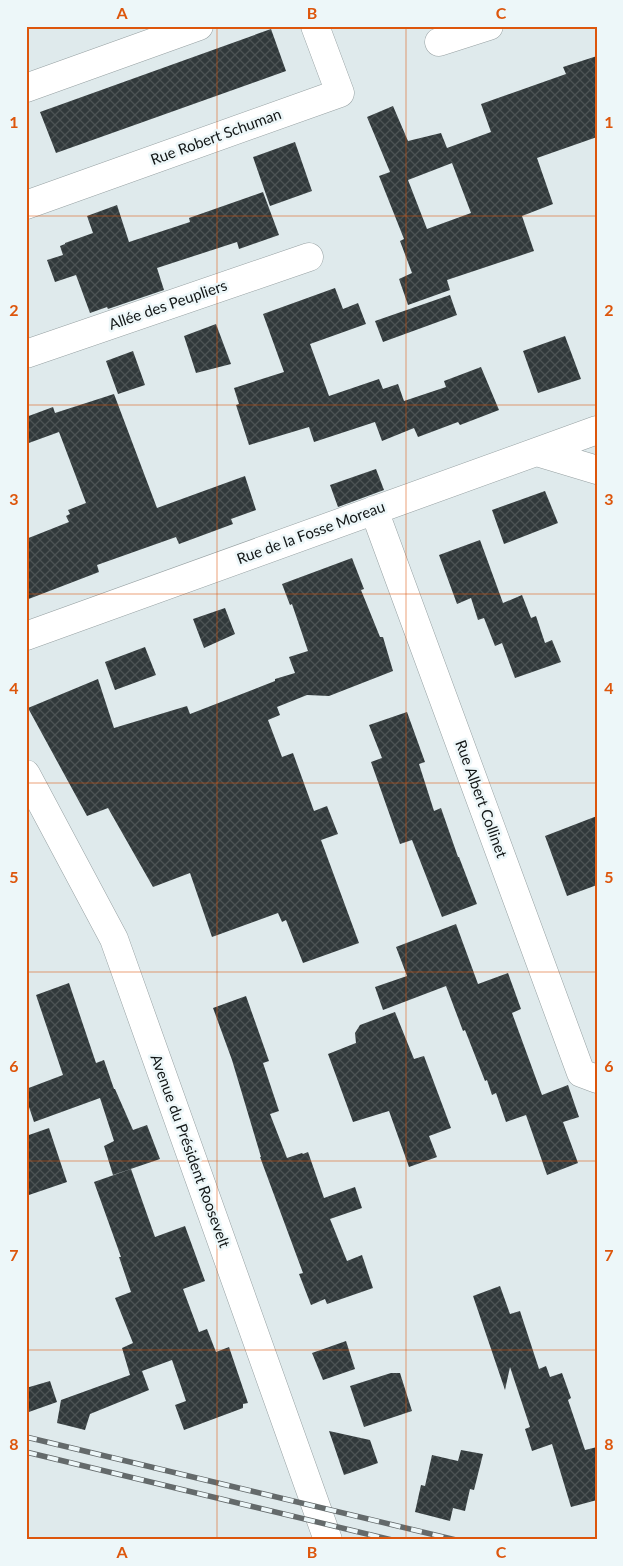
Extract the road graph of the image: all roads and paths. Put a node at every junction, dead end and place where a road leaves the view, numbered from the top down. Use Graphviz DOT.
graph roads {
  1 [pos="199,26"];
  2 [pos="315,26"];
  3 [pos="489,26"];
  4 [pos="439,42"];
  5 [pos="26,88"];
  6 [pos="26,205"];
  7 [pos="309,257"];
  8 [pos="26,354"];
  9 [pos="597,430"];
  10 [pos="537,452"];
  11 [pos="597,470"];
  12 [pos="374,510"];
  13 [pos="26,636"];
  14 [pos="26,774"];
  15 [pos="597,1079"];
  16 [pos="328,1540"];
  1 -- 5 [label="street"];
  2 -- 6 [label="street, Rue Robert Schuman"];
  3 -- 4 [label="street"];
  7 -- 8 [label="street, Allée des Peupliers"];
  9 -- 10 [label="street, Rue de la Fosse Moreau"];
  10 -- 11 [label="street"];
  10 -- 12 [label="street, Rue de la Fosse Moreau"];
  12 -- 13 [label="street, Rue de la Fosse Moreau"];
  12 -- 15 [label="street, Rue Albert Collinet"];
  14 -- 16 [label="street, Avenue du Président Roosevelt"];
}
